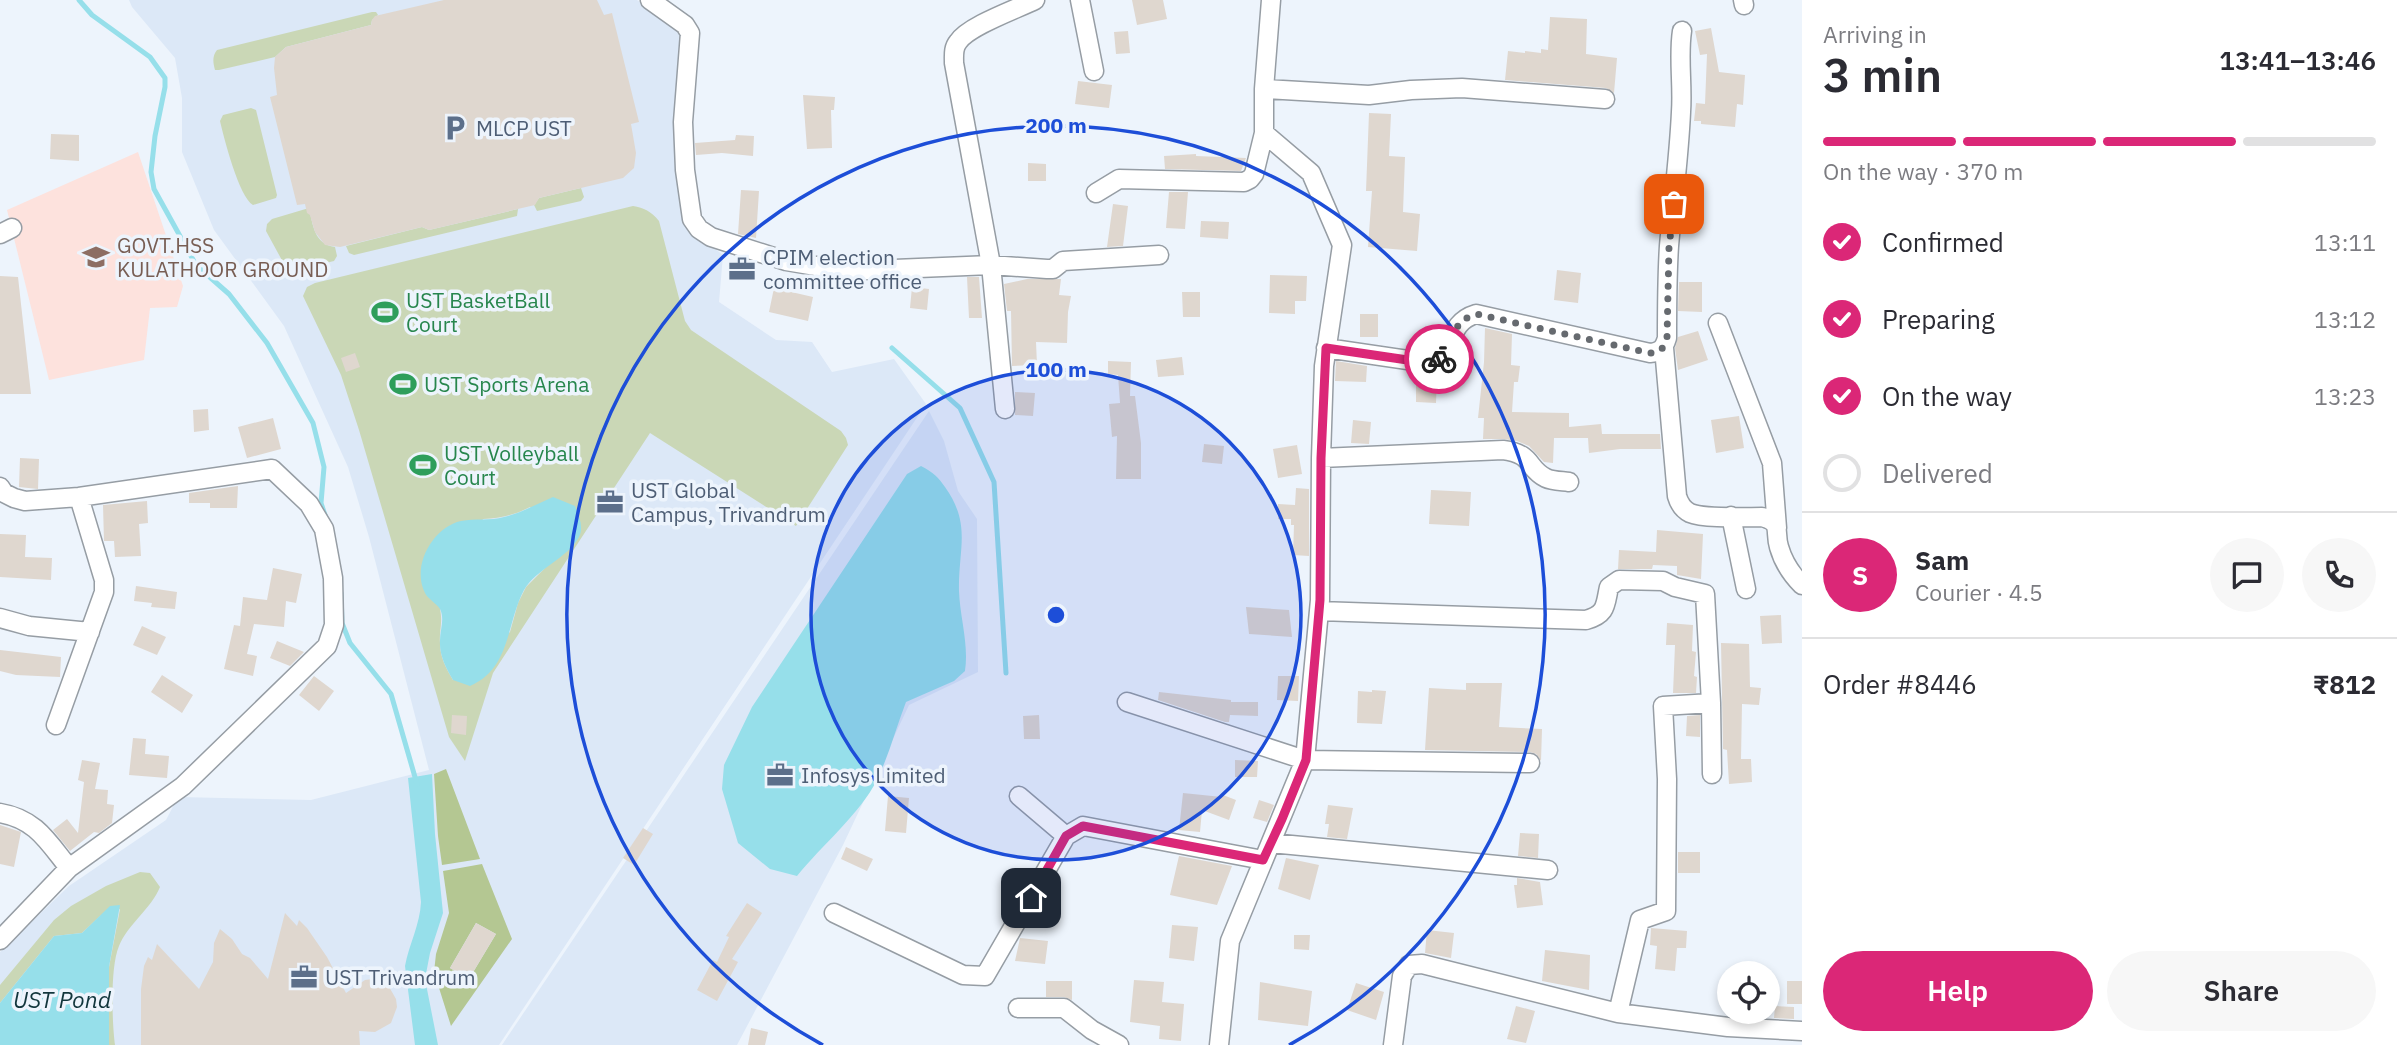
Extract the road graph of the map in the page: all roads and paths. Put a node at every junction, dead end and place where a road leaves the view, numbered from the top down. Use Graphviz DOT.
graph roads {
  1 [pos="650,0"];
  2 [pos="1035,0"];
  3 [pos="1080,0"];
  4 [pos="1271,0"];
  5 [pos="1682,31"];
  6 [pos="1094,71"];
  7 [pos="1264,89"];
  8 [pos="1605,99"];
  9 [pos="1264,133"];
  10 [pos="1096,193"];
  11 [pos="1159,255"];
  12 [pos="991,265"];
  13 [pos="1717,323"];
  14 [pos="1326,348"];
  15 [pos="1664,348"];
  16 [pos="1004,409"];
  17 [pos="1321,458"];
  18 [pos="1569,482"];
  19 [pos="0,487"];
  20 [pos="79,497"];
  21 [pos="1731,516"];
  22 [pos="1777,528"];
  23 [pos="1802,585"];
  24 [pos="1746,589"];
  25 [pos="1319,611"];
  26 [pos="0,618"];
  27 [pos="90,632"];
  28 [pos="1128,702"];
  29 [pos="1711,703"];
  30 [pos="56,725"];
  31 [pos="1306,760"];
  32 [pos="1530,763"];
  33 [pos="1712,775"];
  34 [pos="1019,796"];
  35 [pos="0,813"];
  36 [pos="1066,836"];
  37 [pos="1271,843"];
  38 [pos="1263,860"];
  39 [pos="69,868"];
  40 [pos="1548,870"];
  41 [pos="834,913"];
  42 [pos="0,940"];
  43 [pos="1018,1008"];
  44 [pos="1619,1013"];
  45 [pos="1802,1031"];
  46 [pos="1119,1045"];
  47 [pos="1219,1045"];
  48 [pos="1393,1045"];
  1 -- 12 [label="street"];
  2 -- 12 [label="street"];
  3 -- 6 [label="street"];
  4 -- 7 [label="street"];
  5 -- 15 [label="street"];
  7 -- 8 [label="street"];
  7 -- 9 [label="street"];
  9 -- 10 [label="street"];
  9 -- 14 [label="street"];
  11 -- 12 [label="street"];
  12 -- 16 [label="street"];
  13 -- 22 [label="street"];
  14 -- 15 [label="street"];
  14 -- 17 [label="street"];
  15 -- 21 [label="street"];
  17 -- 18 [label="street"];
  17 -- 25 [label="street"];
  19 -- 20 [label="street"];
  20 -- 27 [label="street"];
  20 -- 39 [label="street"];
  21 -- 22 [label="street"];
  21 -- 24 [label="street"];
  22 -- 23 [label="street"];
  25 -- 29 [label="street"];
  25 -- 31 [label="street"];
  26 -- 27 [label="street"];
  27 -- 30 [label="street"];
  28 -- 31 [label="street"];
  29 -- 33 [label="street"];
  29 -- 44 [label="street"];
  31 -- 32 [label="street"];
  31 -- 37 [label="street"];
  34 -- 36 [label="street"];
  35 -- 39 [label="street"];
  36 -- 38 [label="street"];
  36 -- 41 [label="street"];
  37 -- 38 [label="street"];
  37 -- 40 [label="street"];
  38 -- 47 [label="street"];
  39 -- 42 [label="street"];
  43 -- 46 [label="street"];
  44 -- 45 [label="street"];
  44 -- 48 [label="street"];
}
